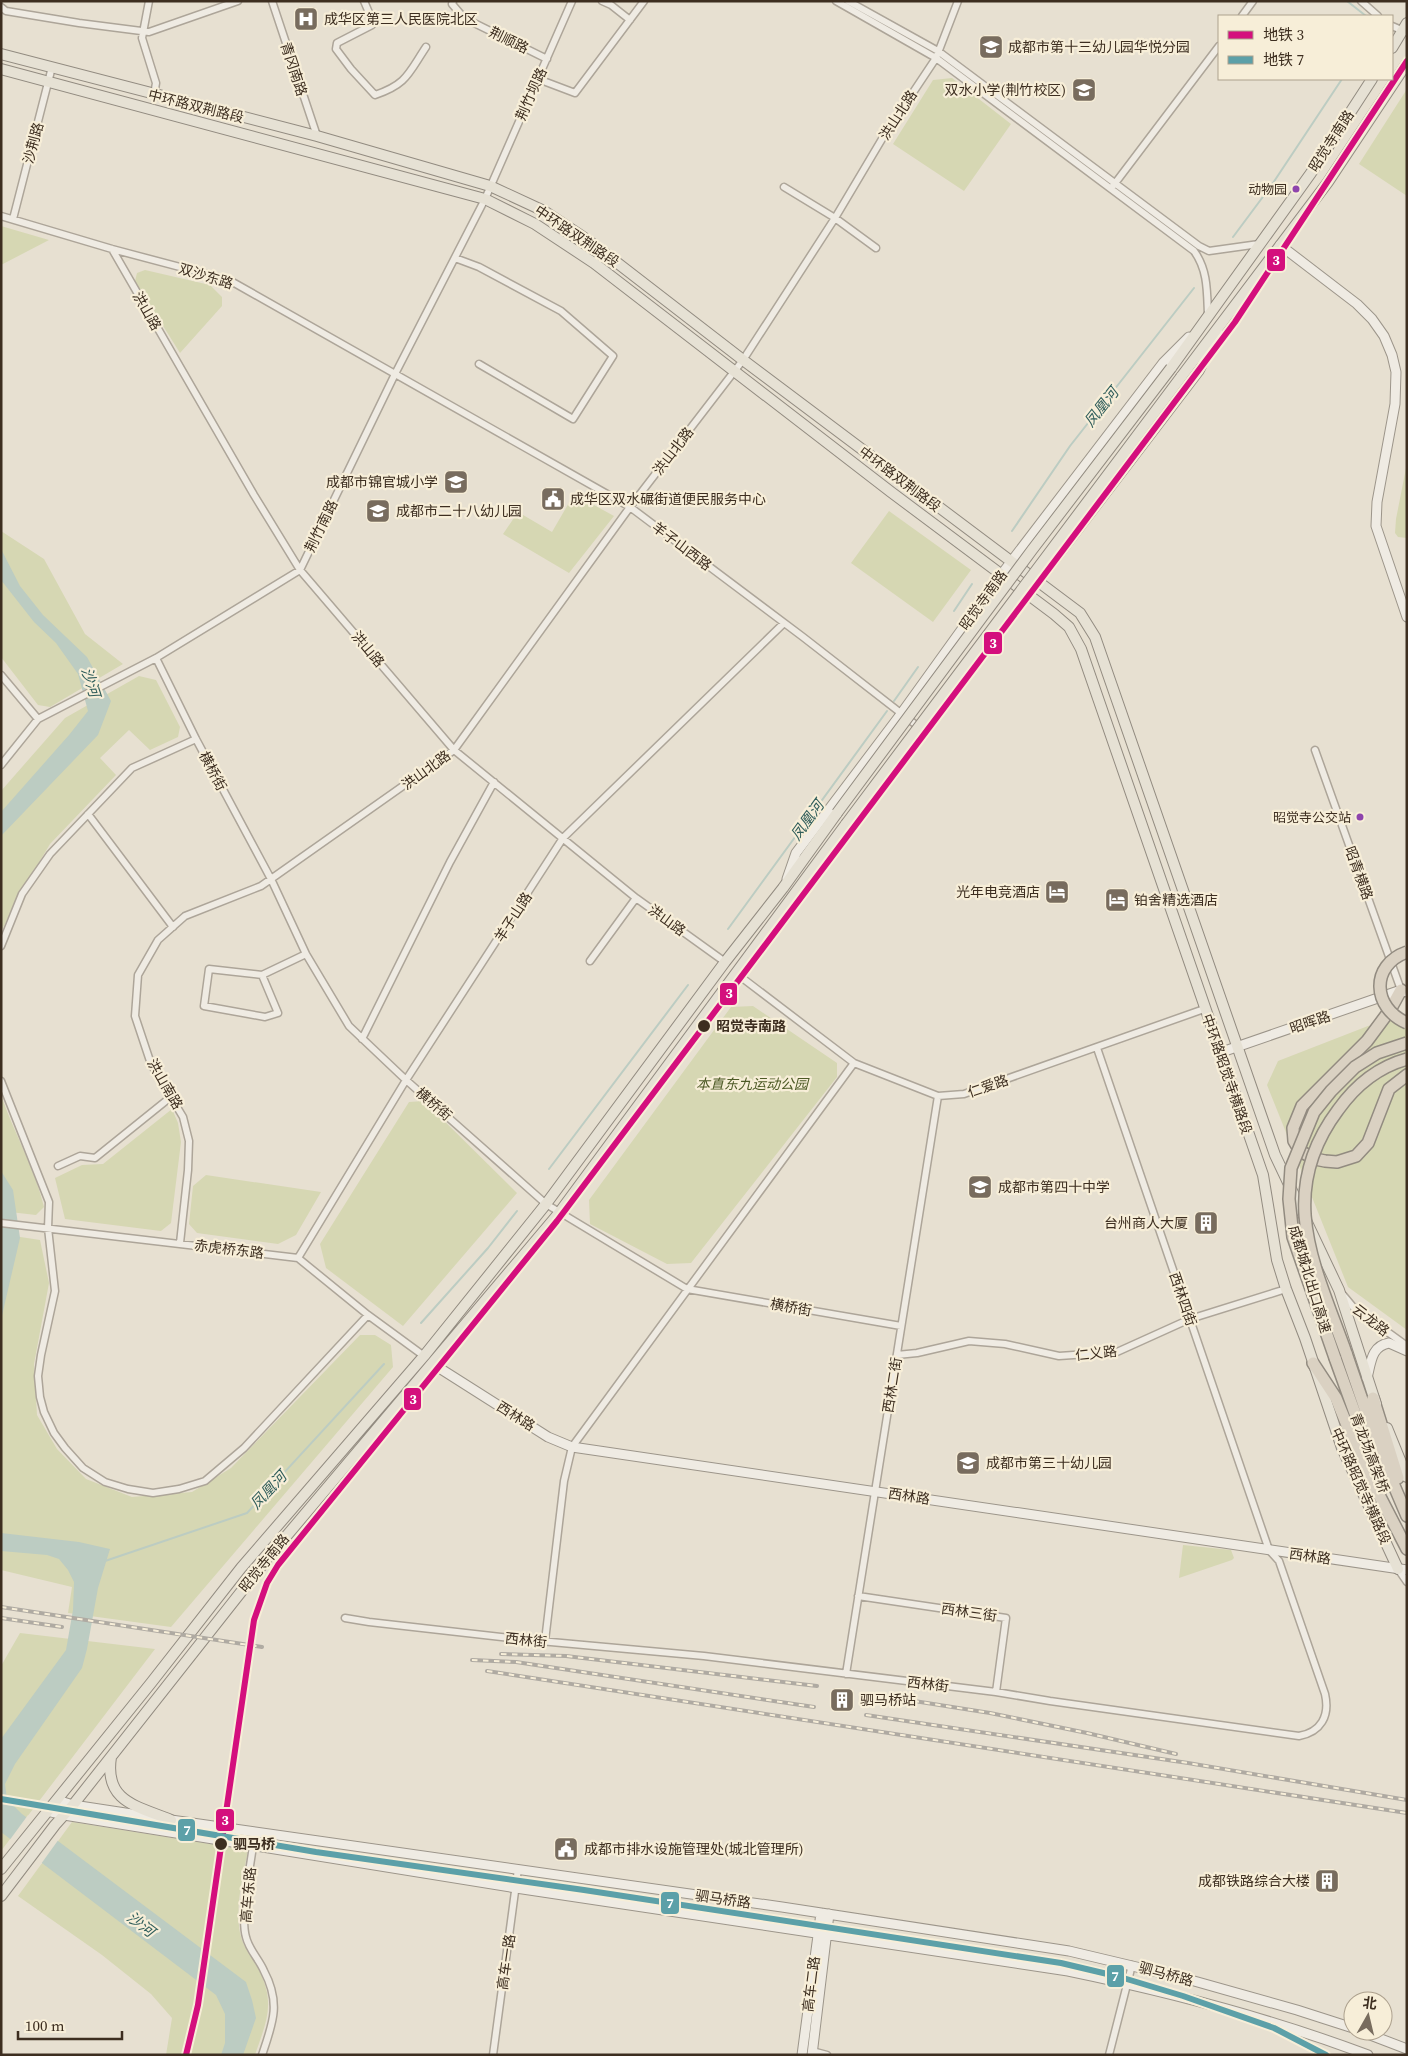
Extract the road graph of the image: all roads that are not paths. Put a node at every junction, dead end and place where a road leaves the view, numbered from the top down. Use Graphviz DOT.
graph roads {
  1 [pos="149,1"];
  2 [pos="238,1"];
  3 [pos="272,1"];
  4 [pos="364,1"];
  5 [pos="453,1"];
  6 [pos="572,1"];
  7 [pos="602,1"];
  8 [pos="644,1"];
  9 [pos="836,1"];
  10 [pos="848,1"];
  11 [pos="958,1"];
  12 [pos="1253,1"];
  13 [pos="1361,1"];
  14 [pos="1,7"];
  15 [pos="1243,15"];
  16 [pos="1377,15"];
  17 [pos="630,20"];
  18 [pos="1405,29"];
  19 [pos="143,31"];
  20 [pos="426,47"];
  21 [pos="1218,47"];
  22 [pos="1393,47"];
  23 [pos="1,54"];
  24 [pos="937,55"];
  25 [pos="547,59"];
  26 [pos="1407,63"];
  27 [pos="52,67"];
  28 [pos="1,69"];
  29 [pos="538,79"];
  30 [pos="1371,80"];
  31 [pos="48,82"];
  32 [pos="154,95"];
  33 [pos="316,136"];
  34 [pos="490,186"];
  35 [pos="1113,186"];
  36 [pos="784,187"];
  37 [pos="484,199"];
  38 [pos="1,216"];
  39 [pos="835,218"];
  40 [pos="13,219"];
  41 [pos="1259,244"];
  42 [pos="1280,245"];
  43 [pos="876,248"];
  44 [pos="112,249"];
  45 [pos="455,258"];
  46 [pos="1208,315"];
  47 [pos="1202,325"];
  48 [pos="1222,326"];
  49 [pos="743,360"];
  50 [pos="479,364"];
  51 [pos="735,371"];
  52 [pos="395,374"];
  53 [pos="630,507"];
  54 [pos="1011,562"];
  55 [pos="300,570"];
  56 [pos="1001,575"];
  57 [pos="1038,581"];
  58 [pos="1028,594"];
  59 [pos="1407,617"];
  60 [pos="784,623"];
  61 [pos="156,658"];
  62 [pos="1,675"];
  63 [pos="901,714"];
  64 [pos="38,719"];
  65 [pos="925,732"];
  66 [pos="196,739"];
  67 [pos="454,750"];
  68 [pos="1315,750"];
  69 [pos="1,765"];
  70 [pos="494,782"];
  71 [pos="88,814"];
  72 [pos="563,838"];
  73 [pos="271,879"];
  74 [pos="783,888"];
  75 [pos="793,896"];
  76 [pos="636,898"];
  77 [pos="173,927"];
  78 [pos="1,946"];
  79 [pos="1407,952"];
  80 [pos="306,954"];
  81 [pos="590,961"];
  82 [pos="725,962"];
  83 [pos="737,974"];
  84 [pos="262,975"];
  85 [pos="1404,991"];
  86 [pos="1204,1008"];
  87 [pos="1407,1023"];
  88 [pos="362,1039"];
  89 [pos="1407,1043"];
  90 [pos="1236,1047"];
  91 [pos="1097,1048"];
  92 [pos="1219,1053"];
  93 [pos="1407,1059"];
  94 [pos="854,1063"];
  95 [pos="1407,1075"];
  96 [pos="406,1080"];
  97 [pos="1,1081"];
  98 [pos="172,1096"];
  99 [pos="938,1096"];
  100 [pos="58,1166"];
  101 [pos="546,1204"];
  102 [pos="559,1213"];
  103 [pos="1,1223"];
  104 [pos="48,1228"];
  105 [pos="180,1243"];
  106 [pos="298,1258"];
  107 [pos="686,1289"];
  108 [pos="1286,1289"];
  109 [pos="1339,1290"];
  110 [pos="368,1315"];
  111 [pos="1190,1319"];
  112 [pos="901,1326"];
  113 [pos="1407,1346"];
  114 [pos="1407,1351"];
  115 [pos="1346,1353"];
  116 [pos="897,1355"];
  117 [pos="424,1356"];
  118 [pos="1335,1358"];
  119 [pos="1313,1363"];
  120 [pos="433,1364"];
  121 [pos="1367,1378"];
  122 [pos="1373,1398"];
  123 [pos="572,1447"];
  124 [pos="1407,1477"];
  125 [pos="875,1491"];
  126 [pos="1407,1506"];
  127 [pos="1407,1516"];
  128 [pos="1407,1549"];
  129 [pos="1270,1550"];
  130 [pos="1402,1569"];
  131 [pos="1407,1582"];
  132 [pos="858,1596"];
  133 [pos="345,1618"];
  134 [pos="545,1642"];
  135 [pos="846,1674"];
  136 [pos="996,1692"];
  137 [pos="111,1757"];
  138 [pos="56,1800"];
  139 [pos="73,1806"];
  140 [pos="44,1815"];
  141 [pos="64,1816"];
  142 [pos="171,1820"];
  143 [pos="253,1846"];
  144 [pos="3,1867"];
  145 [pos="518,1869"];
  146 [pos="516,1888"];
  147 [pos="1,1896"];
  148 [pos="825,1914"];
  149 [pos="818,1932"];
  150 [pos="828,1935"];
  151 [pos="1132,1965"];
  152 [pos="1129,1984"];
  153 [pos="1343,2025"];
  154 [pos="1386,2041"];
  155 [pos="1407,2049"];
  156 [pos="812,2053"];
  157 [pos="262,2055"];
  158 [pos="493,2055"];
  159 [pos="802,2055"];
  160 [pos="827,2055"];
  161 [pos="1109,2055"];
  162 [pos="1368,2055"];
  1 -- 19 [label="street"];
  2 -- 19 [label="street"];
  3 -- 33 [label="street, 青冈南路"];
  4 -- 20 [label="street"];
  5 -- 25 [label="street, 荆顺路"];
  6 -- 25 [label="street, 荆竹坝路"];
  7 -- 17 [label="street"];
  8 -- 17 [label="street"];
  9 -- 24 [label="street"];
  10 -- 24 [label="street"];
  11 -- 24 [label="street, 洪山北路"];
  12 -- 15 [label="street"];
  13 -- 16 [label="street"];
  14 -- 19 [label="street"];
  17 -- 29 [label="street"];
  18 -- 22 [label="main road"];
  19 -- 32 [label="street"];
  21 -- 35 [label="street"];
  23 -- 27 [label="main road, 中环路双荆路段"];
  24 -- 35 [label="street"];
  24 -- 39 [label="street, 洪山北路"];
  25 -- 29 [label="street, 荆竹坝路"];
  26 -- 42 [label="main road, 昭觉寺南路"];
  27 -- 31 [label="street, 沙荆路"];
  27 -- 32 [label="main road, 中环路双荆路段"];
  28 -- 31 [label="main road, 中环路双荆路段"];
  29 -- 34 [label="street, 荆竹坝路"];
  30 -- 41 [label="main road, 昭觉寺南路"];
  31 -- 37 [label="main road, 中环路双荆路段"];
  31 -- 40 [label="street, 沙荆路"];
  32 -- 33 [label="main road, 中环路双荆路段"];
  33 -- 34 [label="main road, 中环路双荆路段"];
  34 -- 37 [label="street, 荆竹南路"];
  34 -- 49 [label="main road, 中环路双荆路段"];
  35 -- 41 [label="street"];
  35 -- 46 [label="street"];
  36 -- 39 [label="street"];
  37 -- 45 [label="street, 荆竹南路"];
  37 -- 51 [label="main road, 中环路双荆路段"];
  38 -- 40 [label="street, 双沙东路"];
  39 -- 43 [label="street"];
  39 -- 49 [label="street, 洪山北路"];
  40 -- 44 [label="street, 双沙东路"];
  41 -- 46 [label="main road, 昭觉寺南路"];
  42 -- 48 [label="main road, 昭觉寺南路"];
  42 -- 59 [label="street"];
  44 -- 52 [label="street, 双沙东路"];
  44 -- 55 [label="street, 洪山路"];
  45 -- 50 [label="street"];
  45 -- 52 [label="street, 荆竹南路"];
  46 -- 47 [label="main road, 昭觉寺南路"];
  47 -- 54 [label="street, 昭觉寺南路"];
  47 -- 74 [label="main road, 昭觉寺南路, bridge"];
  48 -- 57 [label="street, 昭觉寺南路"];
  48 -- 75 [label="main road, 昭觉寺南路, bridge"];
  49 -- 51 [label="street, 洪山北路"];
  49 -- 54 [label="main road, 中环路双荆路段"];
  51 -- 53 [label="street, 洪山北路"];
  51 -- 56 [label="main road, 中环路双荆路段"];
  52 -- 53 [label="street, 羊子山西路"];
  52 -- 55 [label="street, 荆竹南路"];
  53 -- 60 [label="street, 羊子山西路"];
  53 -- 67 [label="street, 洪山北路"];
  54 -- 56 [label="street, 昭觉寺南路"];
  54 -- 57 [label="main road, 中环路双荆路段"];
  55 -- 61 [label="street, 荆竹南路"];
  55 -- 67 [label="street, 洪山路"];
  56 -- 58 [label="main road, 中环路双荆路段"];
  56 -- 63 [label="street, 昭觉寺南路"];
  57 -- 58 [label="street, 昭觉寺南路"];
  57 -- 90 [label="main road, 中环路昭觉寺横路段"];
  58 -- 65 [label="street, 昭觉寺南路"];
  58 -- 86 [label="main road, 中环路昭觉寺横路段"];
  60 -- 63 [label="street, 羊子山西路"];
  60 -- 72 [label="street, 羊子山路"];
  61 -- 64 [label="street, 荆竹南路"];
  61 -- 66 [label="street, 横桥街"];
  62 -- 64 [label="street"];
  63 -- 65 [label="street, 羊子山西路"];
  63 -- 74 [label="street, 昭觉寺南路"];
  64 -- 69 [label="street"];
  65 -- 75 [label="street, 昭觉寺南路"];
  66 -- 71 [label="street"];
  66 -- 73 [label="street, 横桥街"];
  67 -- 70 [label="street, 洪山路"];
  67 -- 73 [label="street, 洪山北路"];
  68 -- 85 [label="street, 昭青横路"];
  70 -- 72 [label="street, 洪山路"];
  70 -- 88 [label="street"];
  71 -- 77 [label="street"];
  71 -- 78 [label="street"];
  72 -- 76 [label="street, 洪山路"];
  72 -- 96 [label="street, 羊子山路"];
  73 -- 77 [label="street, 洪山南路"];
  73 -- 80 [label="street, 横桥街"];
  74 -- 82 [label="main road, 昭觉寺南路"];
  75 -- 83 [label="main road, 昭觉寺南路"];
  76 -- 81 [label="street"];
  76 -- 82 [label="street, 洪山路"];
  77 -- 98 [label="street, 洪山南路"];
  79 -- 87 [label="highway, bridge"];
  80 -- 84 [label="street"];
  80 -- 88 [label="street, 横桥街"];
  82 -- 101 [label="main road, 昭觉寺南路"];
  83 -- 94 [label="street, 仁爱路"];
  83 -- 102 [label="main road, 昭觉寺南路"];
  84 -- 84 [label="street"];
  85 -- 90 [label="street, 昭晖路"];
  85 -- 95 [label="highway"];
  86 -- 91 [label="street, 仁爱路"];
  86 -- 92 [label="main road, 中环路昭觉寺横路段"];
  88 -- 96 [label="street, 横桥街"];
  89 -- 118 [label="highway, 成都城北出口高速, bridge"];
  90 -- 92 [label="street, 昭晖路"];
  90 -- 109 [label="main road, 中环路昭觉寺横路段"];
  91 -- 99 [label="street, 仁爱路"];
  91 -- 111 [label="street, 西林四街"];
  92 -- 108 [label="main road, 中环路昭觉寺横路段"];
  93 -- 115 [label="highway, 成都城北出口高速, bridge"];
  94 -- 99 [label="street, 仁爱路"];
  94 -- 107 [label="street"];
  96 -- 101 [label="street, 横桥街"];
  96 -- 106 [label="street, 羊子山路"];
  97 -- 104 [label="street"];
  98 -- 100 [label="street"];
  98 -- 105 [label="street, 洪山南路"];
  99 -- 112 [label="street, 西林二街"];
  101 -- 102 [label="street, 横桥街"];
  101 -- 117 [label="main road, 昭觉寺南路"];
  102 -- 107 [label="street, 横桥街"];
  102 -- 120 [label="main road, 昭觉寺南路"];
  103 -- 104 [label="street, 赤虎桥东路"];
  104 -- 105 [label="street, 赤虎桥东路"];
  104 -- 110 [label="street"];
  105 -- 106 [label="street, 赤虎桥东路"];
  106 -- 110 [label="street"];
  107 -- 112 [label="street, 横桥街"];
  107 -- 123 [label="street"];
  108 -- 111 [label="street, 仁义路"];
  108 -- 119 [label="main road, 中环路昭觉寺横路段"];
  109 -- 113 [label="street, 云龙路"];
  109 -- 121 [label="main road, 中环路昭觉寺横路段"];
  110 -- 117 [label="street"];
  111 -- 116 [label="street, 仁义路"];
  111 -- 129 [label="street, 西林四街"];
  112 -- 116 [label="street, 西林二街"];
  114 -- 121 [label="street"];
  115 -- 127 [label="highway, 青龙场高架桥"];
  116 -- 125 [label="street, 西林二街"];
  117 -- 138 [label="main road, 昭觉寺南路"];
  118 -- 128 [label="highway, 青龙场高架桥"];
  119 -- 128 [label="highway"];
  119 -- 130 [label="main road, 中环路昭觉寺横路段"];
  120 -- 123 [label="street, 西林路"];
  120 -- 137 [label="main road, 昭觉寺南路"];
  121 -- 122 [label="main road, 中环路昭觉寺横路段"];
  122 -- 124 [label="main road, 中环路昭觉寺横路段"];
  122 -- 126 [label="highway"];
  123 -- 125 [label="street, 西林路"];
  123 -- 134 [label="street"];
  125 -- 129 [label="street, 西林路"];
  125 -- 132 [label="street, 西林二街"];
  129 -- 130 [label="street, 西林路"];
  129 -- 136 [label="street, 西林街"];
  130 -- 131 [label="street"];
  132 -- 135 [label="street, 西林二街"];
  132 -- 136 [label="street, 西林三街"];
  133 -- 134 [label="street, 西林街"];
  134 -- 135 [label="street, 西林街"];
  135 -- 136 [label="street, 西林街"];
  137 -- 139 [label="main road, 昭觉寺南路"];
  137 -- 142 [label="main road"];
  138 -- 139 [label="street, 驷马桥路"];
  138 -- 140 [label="main road, 昭觉寺南路"];
  139 -- 141 [label="main road, 昭觉寺南路"];
  139 -- 142 [label="street, 驷马桥路"];
  140 -- 141 [label="street, 驷马桥路"];
  140 -- 144 [label="main road, 昭觉寺南路"];
  141 -- 143 [label="street, 驷马桥路"];
  141 -- 147 [label="main road, 昭觉寺南路"];
  142 -- 145 [label="street, 驷马桥路"];
  143 -- 146 [label="street, 驷马桥路"];
  143 -- 157 [label="street, 高车东路"];
  145 -- 146 [label="street, 高车一路"];
  145 -- 148 [label="street, 驷马桥路"];
  146 -- 149 [label="street, 驷马桥路"];
  146 -- 158 [label="street, 高车一路"];
  148 -- 149 [label="street, 高车二路"];
  148 -- 150 [label="street, 高车二路"];
  148 -- 151 [label="street, 驷马桥路"];
  149 -- 150 [label="street, 驷马桥路"];
  149 -- 159 [label="street, 高车二路"];
  150 -- 152 [label="street, 驷马桥路"];
  150 -- 156 [label="street, 高车二路"];
  151 -- 152 [label="street"];
  151 -- 153 [label="street, 驷马桥路"];
  152 -- 161 [label="street"];
  152 -- 162 [label="street, 驷马桥路"];
  154 -- 155 [label="street"];
  156 -- 160 [label="street"];
}
